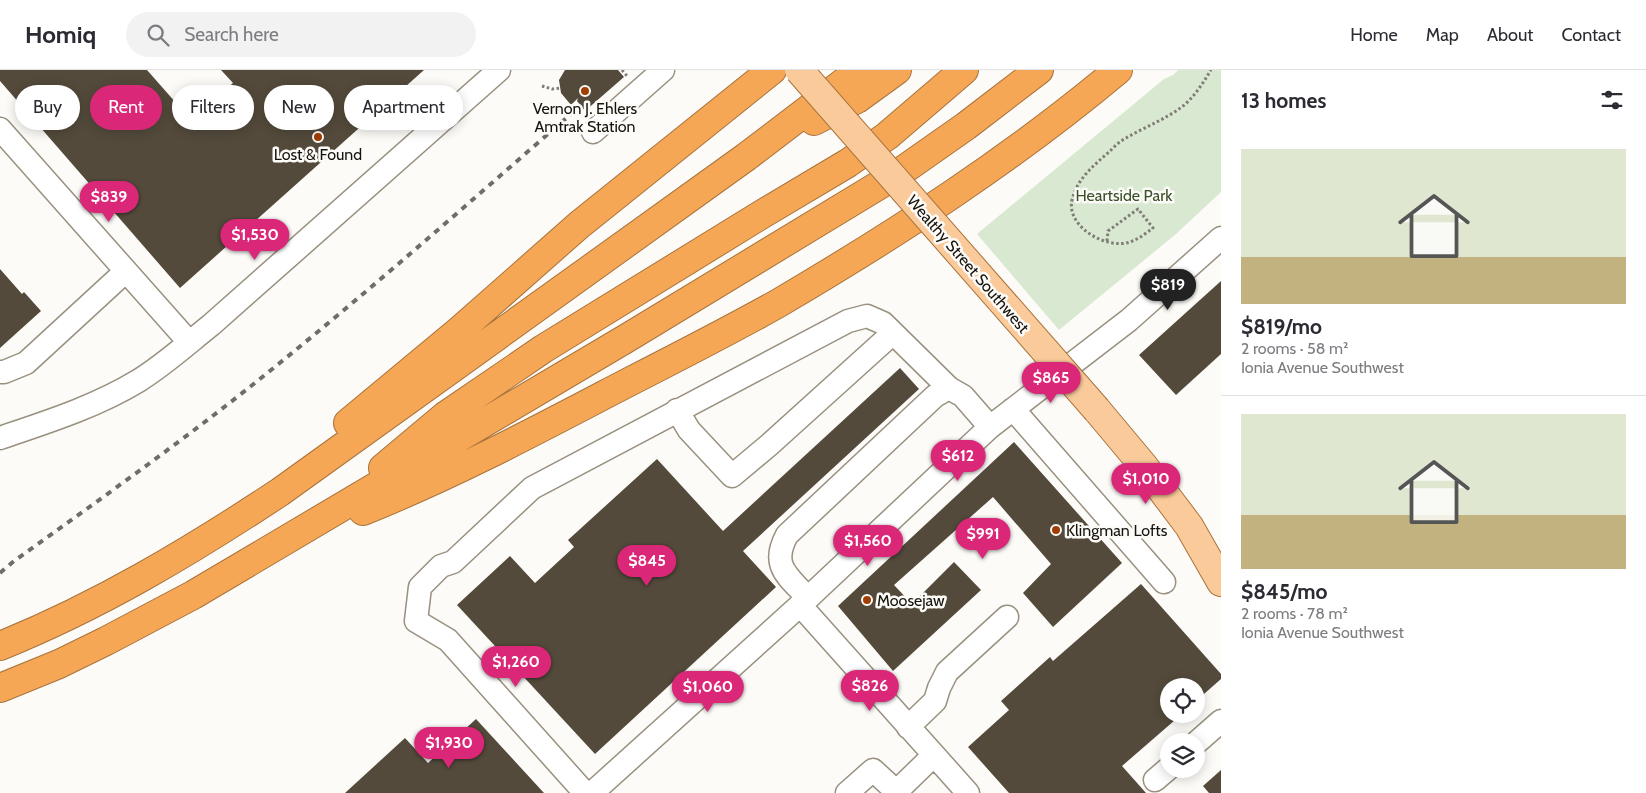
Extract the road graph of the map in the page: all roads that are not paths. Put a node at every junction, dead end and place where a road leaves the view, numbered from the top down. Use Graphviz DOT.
graph roads {
  1 [pos="499,70"];
  2 [pos="772,70"];
  3 [pos="799,70"];
  4 [pos="860,70"];
  5 [pos="897,70"];
  6 [pos="964,70"];
  7 [pos="1039,70"];
  8 [pos="1118,70"];
  9 [pos="650,74"];
  10 [pos="0,129"];
  11 [pos="593,132"];
  12 [pos="868,150"];
  13 [pos="746,157"];
  14 [pos="1221,238"];
  15 [pos="126,271"];
  16 [pos="892,332"];
  17 [pos="189,342"];
  18 [pos="0,372"];
  19 [pos="948,388"];
  20 [pos="1013,409"];
  21 [pos="677,410"];
  22 [pos="985,432"];
  23 [pos="1,436"];
  24 [pos="320,520"];
  25 [pos="214,534"];
  26 [pos="278,545"];
  27 [pos="1220,579"];
  28 [pos="1164,582"];
  29 [pos="804,602"];
  30 [pos="1007,617"];
  31 [pos="5,644"];
  32 [pos="0,688"];
  33 [pos="1221,721"];
  34 [pos="904,722"];
  35 [pos="1205,736"];
  36 [pos="934,755"];
  37 [pos="898,792"];
  38 [pos="585,793"];
  39 [pos="592,793"];
  40 [pos="847,793"];
  41 [pos="968,793"];
  1 -- 17 [label="street"];
  2 -- 25 [label="highway"];
  3 -- 12 [label="main road, Wealthy Street Southwest, bridge"];
  4 -- 13 [label="highway"];
  5 -- 13 [label="highway"];
  6 -- 12 [label="highway"];
  7 -- 24 [label="highway"];
  8 -- 26 [label="highway"];
  9 -- 11 [label="street"];
  10 -- 15 [label="street"];
  12 -- 24 [label="highway"];
  12 -- 27 [label="main road, Wealthy Street Southwest, bridge"];
  13 -- 25 [label="highway"];
  14 -- 20 [label="street"];
  15 -- 17 [label="street"];
  15 -- 18 [label="street"];
  16 -- 19 [label="street"];
  16 -- 21 [label="street"];
  16 -- 21 [label="street"];
  17 -- 23 [label="street"];
  19 -- 22 [label="street"];
  19 -- 29 [label="street"];
  20 -- 22 [label="street"];
  20 -- 28 [label="street"];
  21 -- 38 [label="street"];
  22 -- 29 [label="street"];
  24 -- 26 [label="highway"];
  25 -- 31 [label="highway"];
  26 -- 32 [label="highway"];
  29 -- 34 [label="street"];
  29 -- 39 [label="street"];
  30 -- 34 [label="street"];
  33 -- 35 [label="street"];
  34 -- 36 [label="street"];
  36 -- 37 [label="street"];
  36 -- 41 [label="street"];
  37 -- 40 [label="street"];
}
